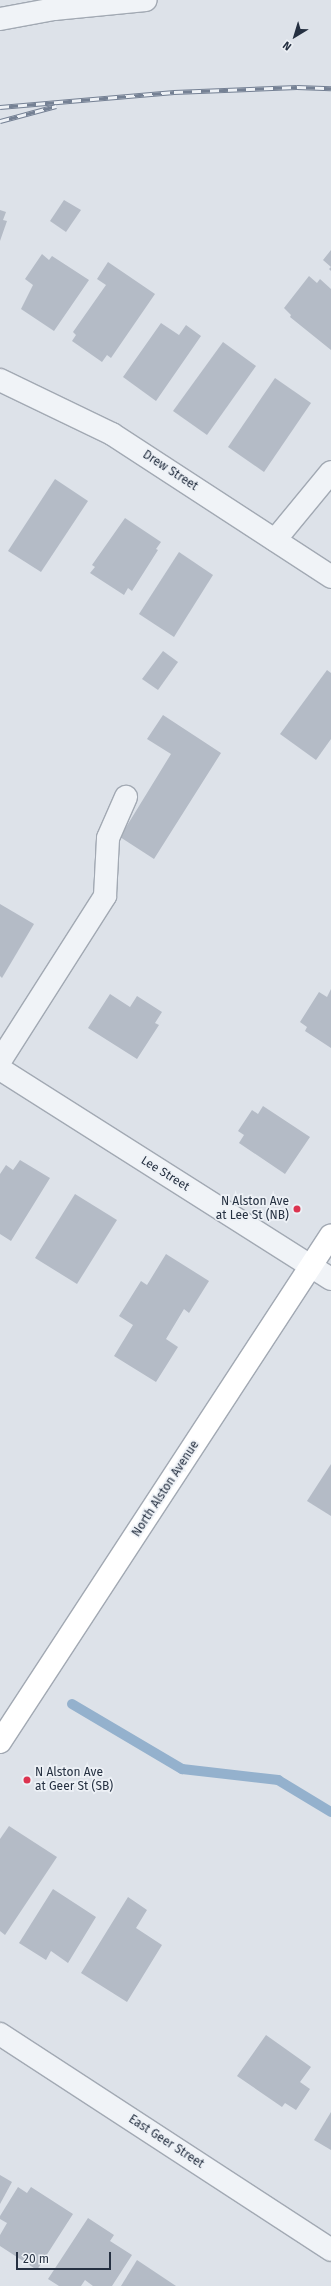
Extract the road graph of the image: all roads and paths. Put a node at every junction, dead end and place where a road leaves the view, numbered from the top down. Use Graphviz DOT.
graph roads {
  1 [pos="146,0"];
  2 [pos="0,19"];
  3 [pos="0,380"];
  4 [pos="331,472"];
  5 [pos="275,540"];
  6 [pos="331,577"];
  7 [pos="126,797"];
  8 [pos="0,1061"];
  9 [pos="0,1069"];
  10 [pos="331,1235"];
  11 [pos="311,1266"];
  12 [pos="331,1279"];
  13 [pos="0,1742"];
  14 [pos="0,2034"];
  15 [pos="331,2250"];
  1 -- 2 [label="street"];
  3 -- 5 [label="street, Drew Street"];
  4 -- 5 [label="street"];
  5 -- 6 [label="street, Drew Street"];
  7 -- 8 [label="street"];
  9 -- 11 [label="street, Lee Street"];
  10 -- 11 [label="main road, North Alston Avenue"];
  11 -- 12 [label="street, Lee Street"];
  11 -- 13 [label="main road, North Alston Avenue"];
  14 -- 15 [label="street, East Geer Street"];
}
